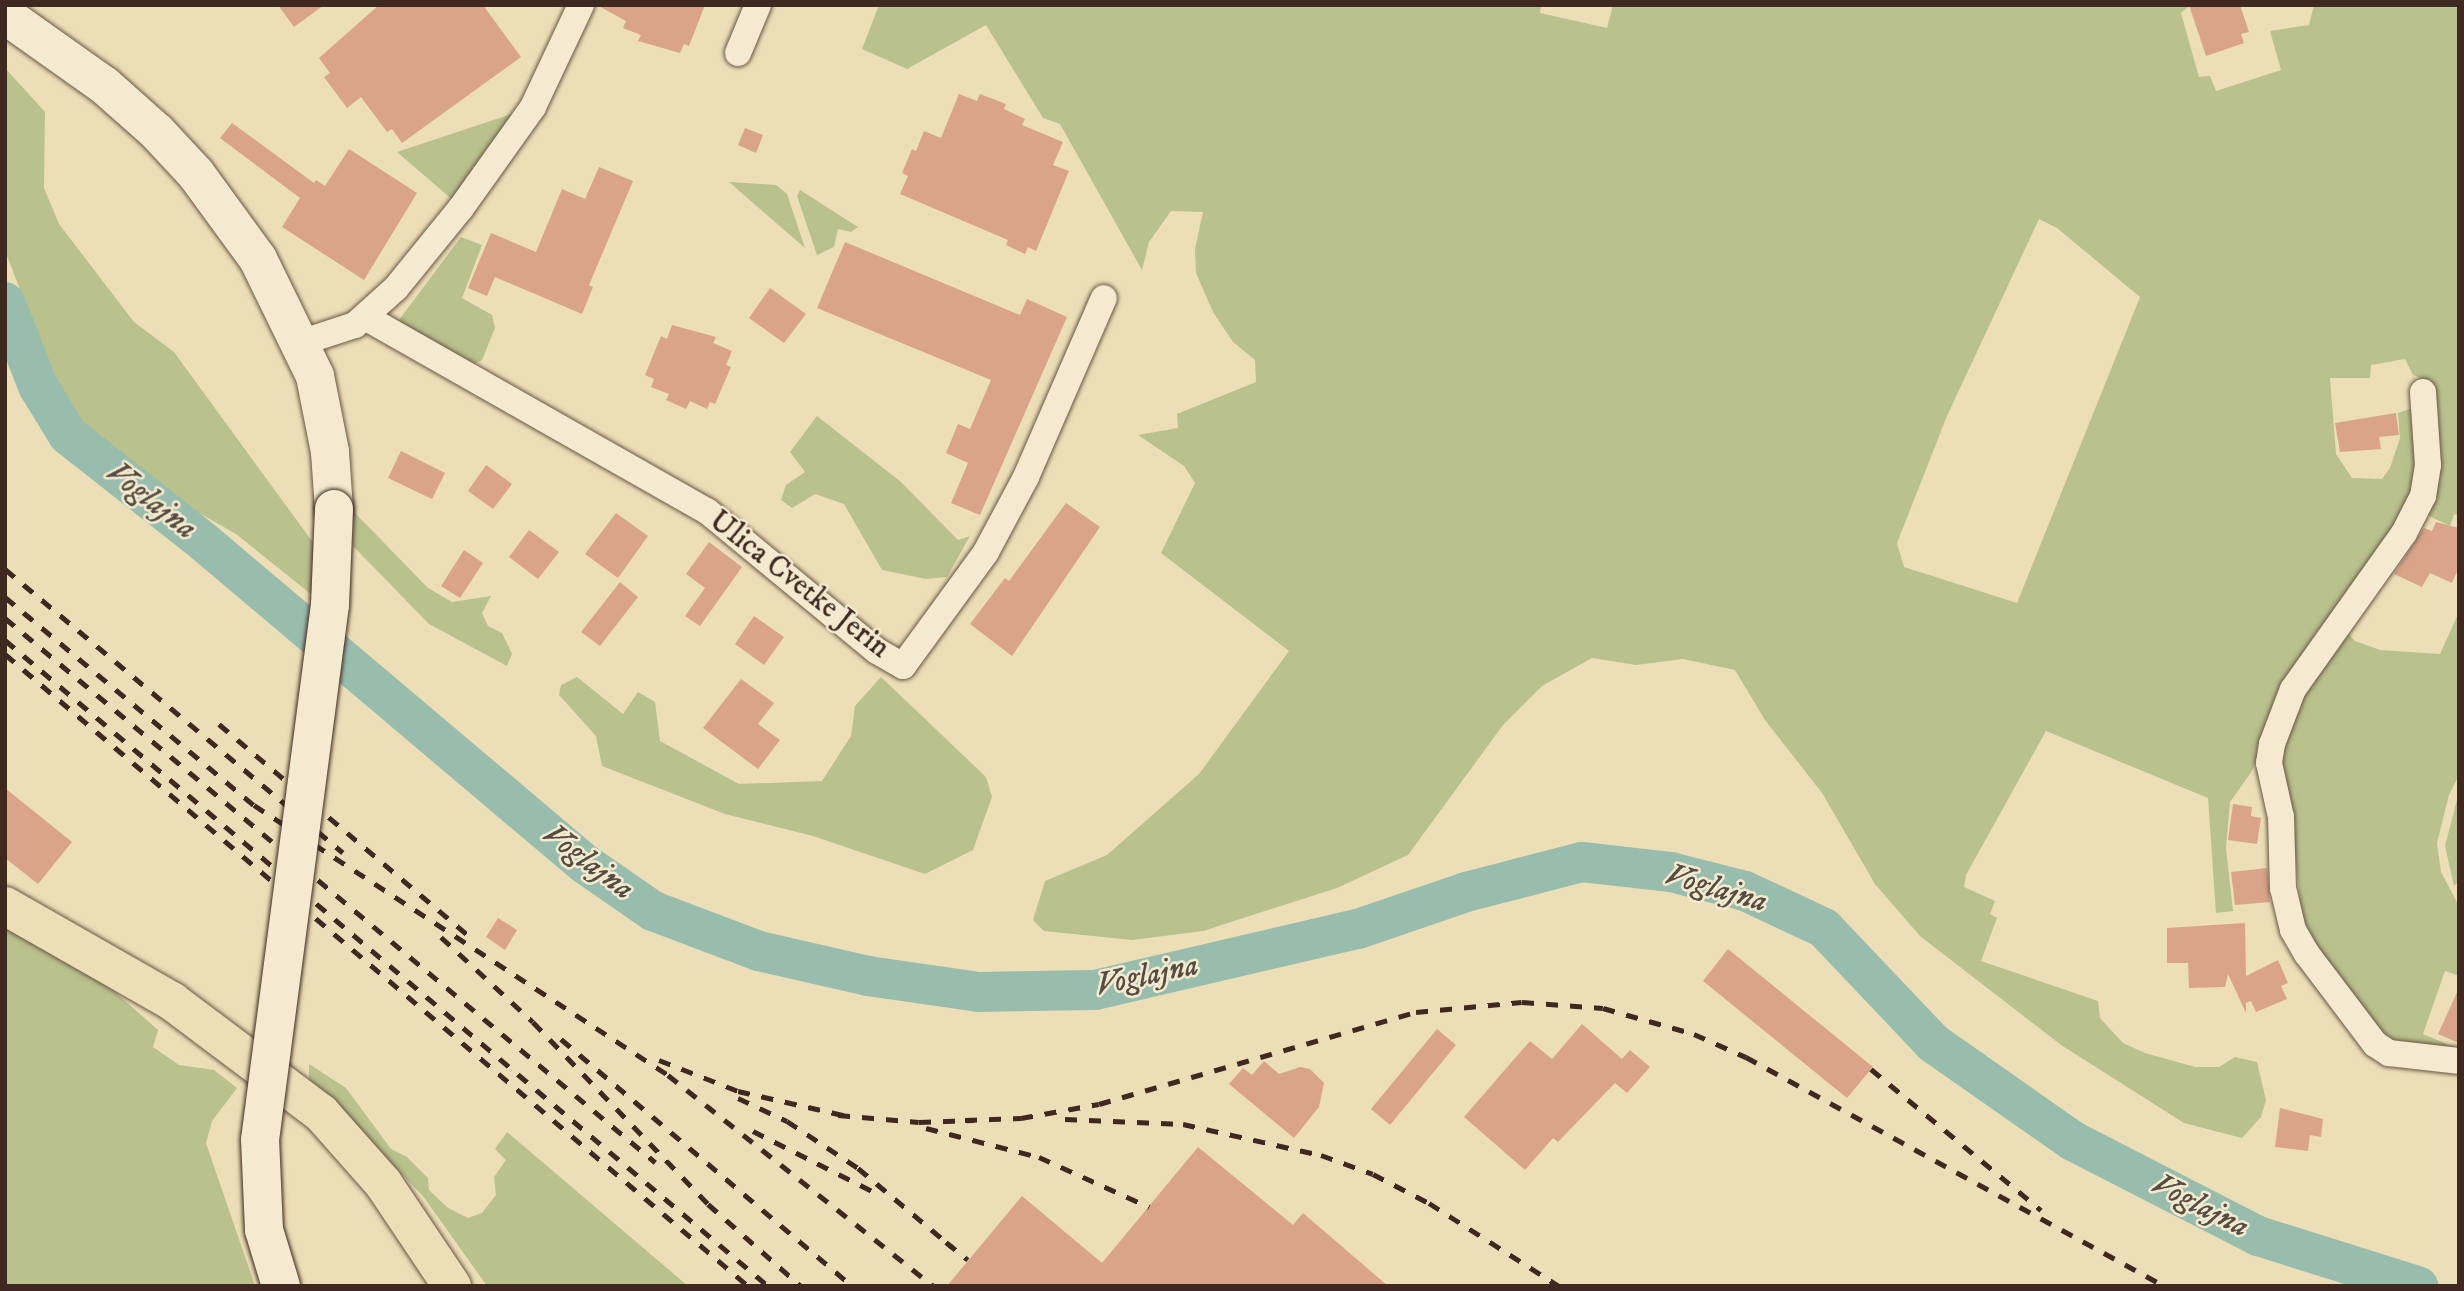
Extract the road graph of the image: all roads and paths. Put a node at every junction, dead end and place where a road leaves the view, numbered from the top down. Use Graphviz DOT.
graph roads {
  1 [pos="581,5"];
  2 [pos="758,5"];
  3 [pos="5,15"];
  4 [pos="738,53"];
  5 [pos="1104,298"];
  6 [pos="365,317"];
  7 [pos="300,342"];
  8 [pos="2423,392"];
  9 [pos="5,905"];
  10 [pos="2459,1061"];
  11 [pos="281,1286"];
  12 [pos="452,1286"];
  1 -- 6 [label="street"];
  2 -- 4 [label="street"];
  3 -- 7 [label="street"];
  5 -- 6 [label="street, Ulica Cvetke Jerin"];
  6 -- 7 [label="street"];
  7 -- 11 [label="street, bridge"];
  8 -- 10 [label="street"];
  9 -- 12 [label="main road"];
}
